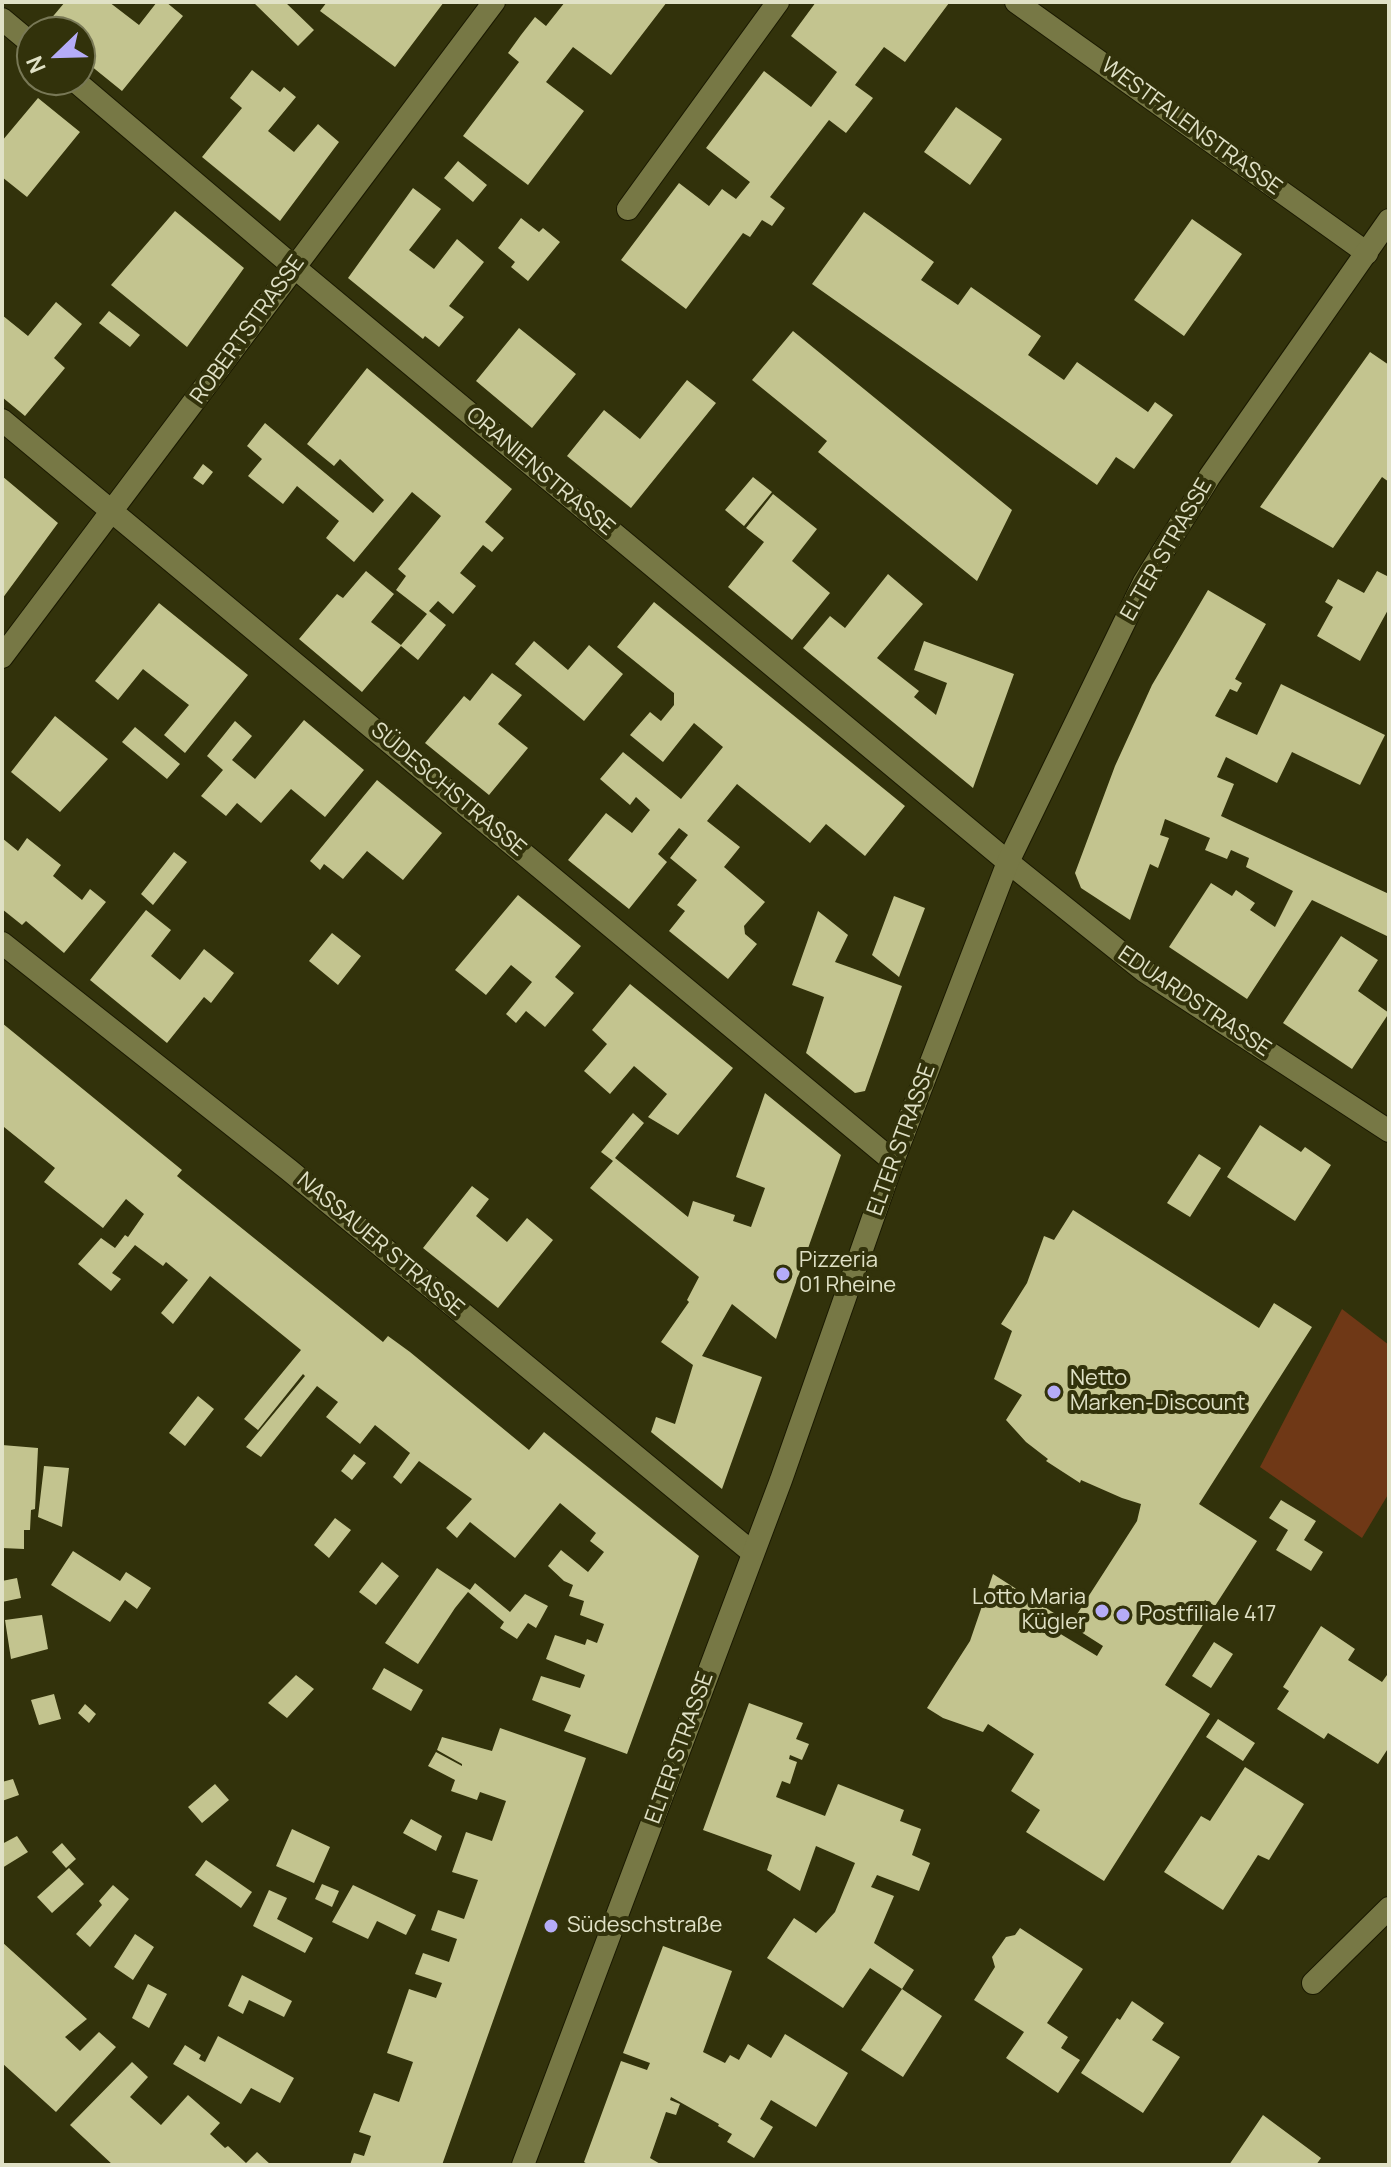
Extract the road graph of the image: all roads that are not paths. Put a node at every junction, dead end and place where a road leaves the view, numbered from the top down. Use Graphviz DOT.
graph roads {
  1 [pos="494,2"];
  2 [pos="778,2"];
  3 [pos="1016,2"];
  4 [pos="93,96"];
  5 [pos="628,209"];
  6 [pos="1389,220"];
  7 [pos="1367,253"];
  8 [pos="294,267"];
  9 [pos="2,420"];
  10 [pos="114,512"];
  11 [pos="2,657"];
  12 [pos="1008,862"];
  13 [pos="2,943"];
  14 [pos="1389,1131"];
  15 [pos="893,1161"];
  16 [pos="753,1553"];
  17 [pos="1389,1908"];
  18 [pos="1313,1983"];
  19 [pos="523,2165"];
  1 -- 8 [label="street, ROBERTSTRASSE"];
  2 -- 5 [label="street"];
  3 -- 7 [label="street, WESTFALENSTRASSE"];
  4 -- 8 [label="street, ORANIENSTRASSE"];
  6 -- 7 [label="street, ELTER STRASSE"];
  7 -- 12 [label="street, ELTER STRASSE"];
  8 -- 10 [label="street, ROBERTSTRASSE"];
  8 -- 12 [label="street, ORANIENSTRASSE"];
  9 -- 10 [label="street, SÜDESCHSTRASSE"];
  10 -- 11 [label="street, ROBERTSTRASSE"];
  10 -- 15 [label="street, SÜDESCHSTRASSE"];
  12 -- 14 [label="street, EDUARDSTRASSE"];
  12 -- 15 [label="street, ELTER STRASSE"];
  13 -- 16 [label="street, NASSAUER STRASSE"];
  15 -- 16 [label="street, ELTER STRASSE"];
  16 -- 19 [label="street, ELTER STRASSE"];
  17 -- 18 [label="street"];
}
